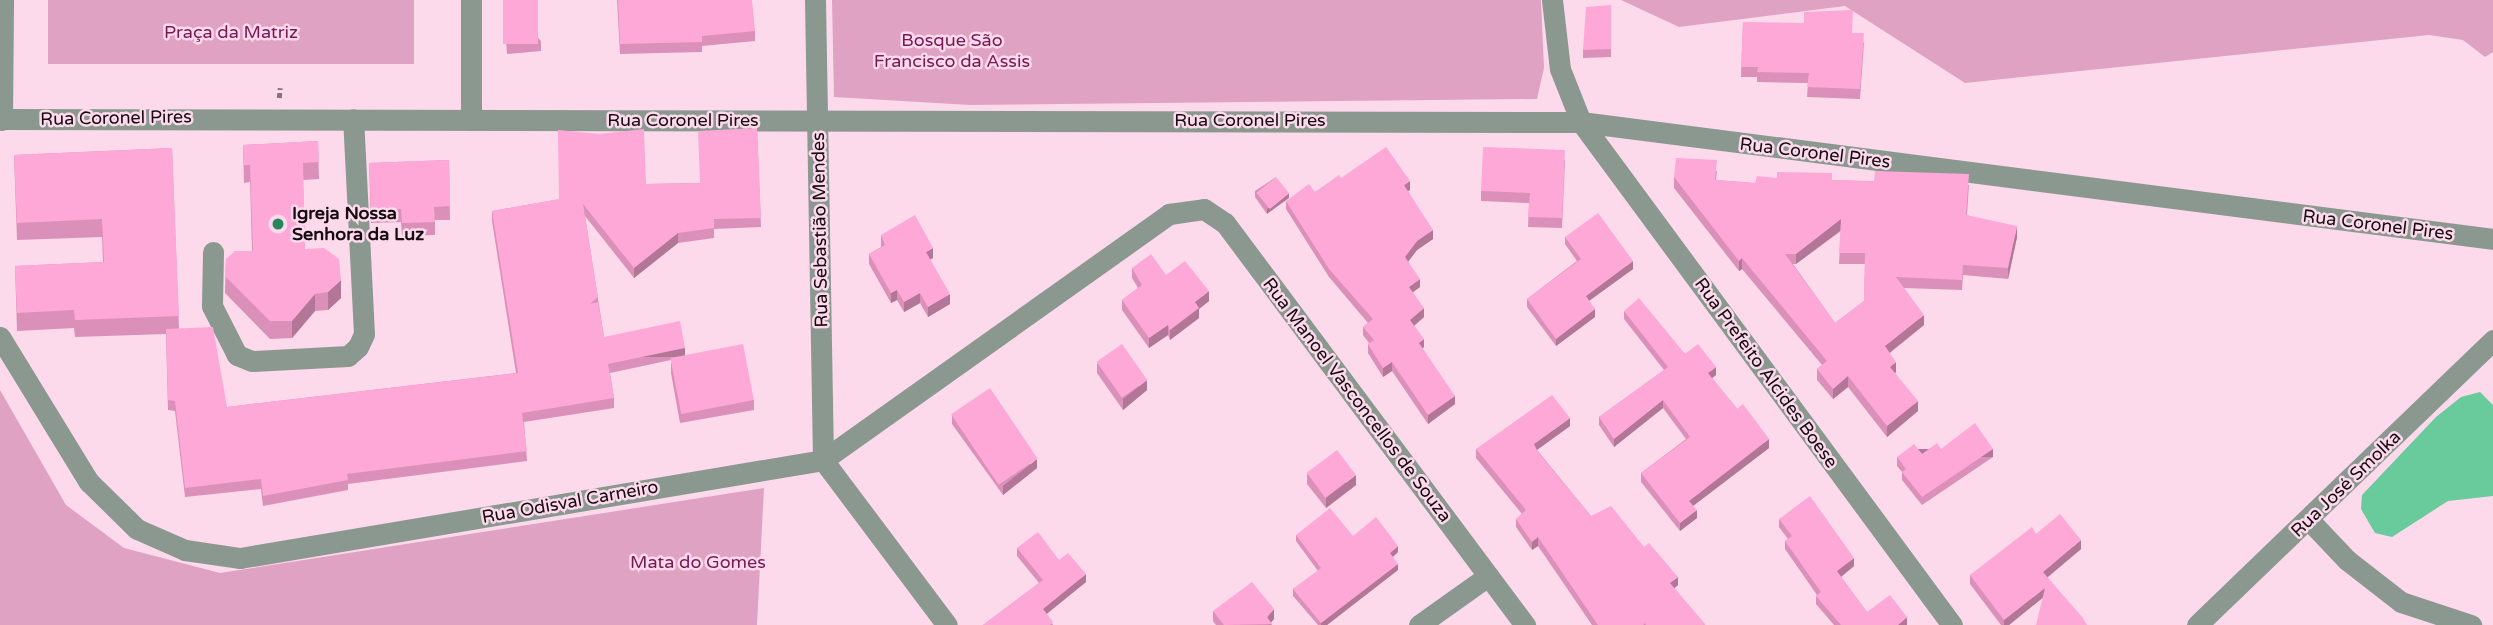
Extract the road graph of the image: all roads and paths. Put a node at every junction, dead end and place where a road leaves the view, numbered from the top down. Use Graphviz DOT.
graph roads {
  1 [pos="4,0"];
  2 [pos="471,0"];
  3 [pos="815,0"];
  4 [pos="1552,0"];
  5 [pos="353,119"];
  6 [pos="1,120"];
  7 [pos="471,120"];
  8 [pos="818,120"];
  9 [pos="1581,122"];
  10 [pos="1169,214"];
  11 [pos="2493,239"];
  12 [pos="213,252"];
  13 [pos="0,337"];
  14 [pos="2493,340"];
  15 [pos="823,460"];
  16 [pos="2310,521"];
  17 [pos="1488,576"];
  18 [pos="947,625"];
  19 [pos="1419,625"];
  20 [pos="1525,625"];
  21 [pos="1952,625"];
  22 [pos="2197,625"];
  23 [pos="2471,625"];
  1 -- 6 [label="street"];
  2 -- 7 [label="street"];
  3 -- 8 [label="street, Rua Sebastião Mendes"];
  4 -- 9 [label="street, Rua Prefeito Alcides Boese"];
  5 -- 6 [label="street, Rua Coronel Pires"];
  5 -- 7 [label="street, Rua Coronel Pires"];
  5 -- 12 [label="street"];
  7 -- 8 [label="street, Rua Coronel Pires"];
  8 -- 9 [label="street, Rua Coronel Pires"];
  8 -- 15 [label="street, Rua Sebastião Mendes"];
  9 -- 11 [label="street, Rua Coronel Pires"];
  9 -- 21 [label="street, Rua Prefeito Alcides Boese"];
  10 -- 15 [label="street, Rua Odisval Carneiro"];
  10 -- 17 [label="street, Rua Manoel Vasconcellos de Souza"];
  13 -- 15 [label="street, Rua Odisval Carneiro"];
  14 -- 16 [label="street, Rua José Smolka"];
  15 -- 18 [label="street"];
  16 -- 22 [label="street, Rua José Smolka"];
  16 -- 23 [label="street"];
  17 -- 19 [label="street"];
  17 -- 20 [label="street, Rua Manoel Vasconcellos de Souza"];
}
